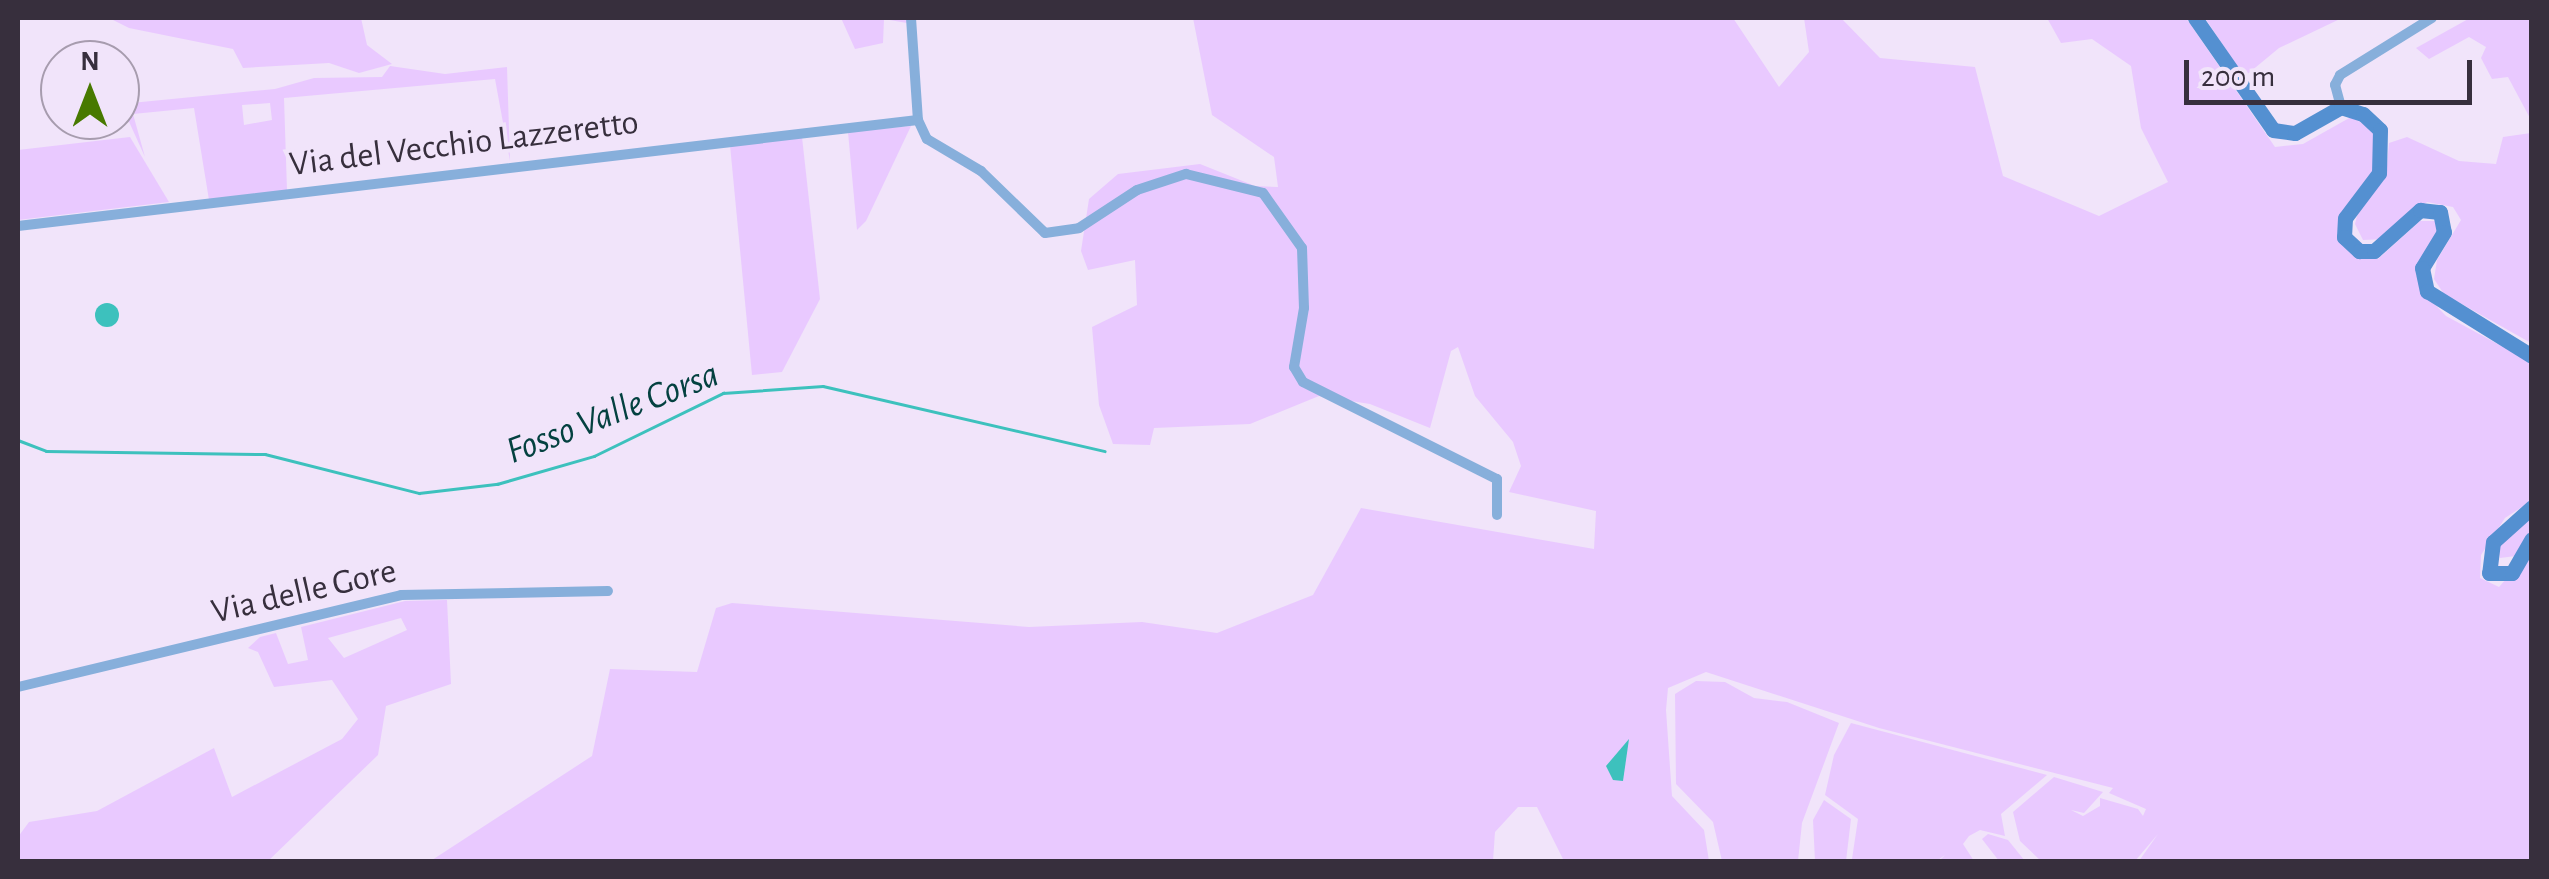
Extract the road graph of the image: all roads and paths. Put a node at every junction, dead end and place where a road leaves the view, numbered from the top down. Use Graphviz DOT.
graph roads {
  1 [pos="911,18"];
  2 [pos="2195,18"];
  3 [pos="2432,18"];
  4 [pos="2341,107"];
  5 [pos="918,120"];
  6 [pos="18,226"];
  7 [pos="2532,356"];
  8 [pos="2532,508"];
  9 [pos="1497,516"];
  10 [pos="2532,539"];
  11 [pos="608,591"];
  12 [pos="18,686"];
  1 -- 5 [label="street"];
  2 -- 4 [label="main road"];
  3 -- 4 [label="street"];
  4 -- 7 [label="main road"];
  5 -- 6 [label="street, Via del Vecchio Lazzeretto"];
  5 -- 9 [label="street"];
  8 -- 10 [label="main road"];
  11 -- 12 [label="street, Via delle Gore"];
}
